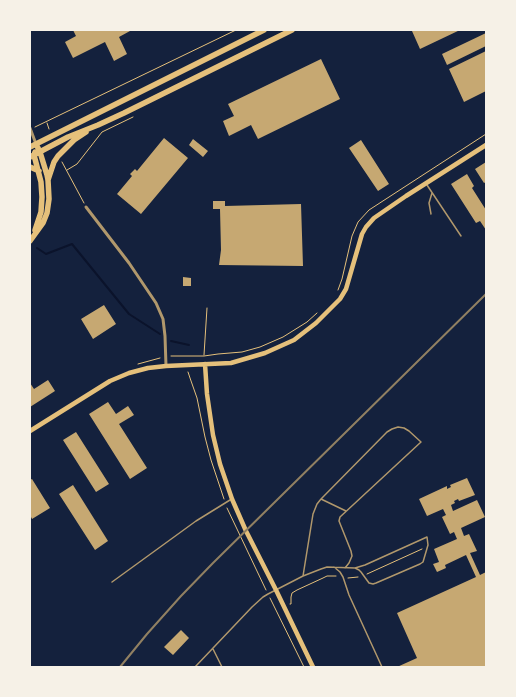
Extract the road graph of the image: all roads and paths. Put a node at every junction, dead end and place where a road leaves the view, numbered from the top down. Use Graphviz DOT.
graph roads {
  1 [pos="236,30"];
  2 [pos="264,30"];
  3 [pos="292,30"];
  4 [pos="133,117"];
  5 [pos="47,122"];
  6 [pos="98,125"];
  7 [pos="30,128"];
  8 [pos="486,134"];
  9 [pos="51,136"];
  10 [pos="33,145"];
  11 [pos="486,145"];
  12 [pos="35,155"];
  13 [pos="58,156"];
  14 [pos="30,167"];
  15 [pos="67,170"];
  16 [pos="39,171"];
  17 [pos="48,180"];
  18 [pos="426,183"];
  19 [pos="432,193"];
  20 [pos="86,207"];
  21 [pos="431,214"];
  22 [pos="34,235"];
  23 [pos="461,236"];
  24 [pos="30,241"];
  25 [pos="336,294"];
  26 [pos="207,308"];
  27 [pos="319,312"];
  28 [pos="166,356"];
  29 [pos="204,356"];
  30 [pos="205,364"];
  31 [pos="135,365"];
  32 [pos="166,366"];
  33 [pos="30,431"];
  34 [pos="232,499"];
  35 [pos="321,499"];
  36 [pos="346,511"];
  37 [pos="427,550"];
  38 [pos="334,567"];
  39 [pos="345,568"];
  40 [pos="355,568"];
  41 [pos="364,575"];
  42 [pos="303,576"];
  43 [pos="343,577"];
  44 [pos="112,582"];
  45 [pos="276,590"];
  46 [pos="284,607"];
  47 [pos="276,610"];
  48 [pos="213,649"];
  49 [pos="195,667"];
  50 [pos="222,667"];
  51 [pos="313,667"];
  52 [pos="382,667"];
  1 -- 5 [label="path"];
  2 -- 9 [label="highway"];
  3 -- 6 [label="highway"];
  4 -- 15 [label="path"];
  5 -- 7 [label="path"];
  5 -- 9 [label="path"];
  6 -- 12 [label="highway"];
  6 -- 13 [label="highway"];
  7 -- 10 [label="street"];
  8 -- 25 [label="path"];
  9 -- 10 [label="highway"];
  10 -- 12 [label="highway"];
  11 -- 18 [label="main road"];
  12 -- 16 [label="highway"];
  12 -- 17 [label="highway"];
  13 -- 15 [label="path"];
  13 -- 17 [label="highway"];
  14 -- 16 [label="highway"];
  15 -- 20 [label="path"];
  16 -- 22 [label="highway"];
  17 -- 22 [label="highway"];
  18 -- 19 [label="lane"];
  18 -- 30 [label="main road"];
  19 -- 21 [label="lane"];
  19 -- 23 [label="lane"];
  20 -- 28 [label="street"];
  22 -- 24 [label="highway"];
  26 -- 29 [label="path"];
  27 -- 29 [label="path"];
  28 -- 29 [label="path"];
  28 -- 31 [label="path"];
  28 -- 32 [label="street"];
  30 -- 32 [label="main road"];
  30 -- 34 [label="main road"];
  32 -- 33 [label="main road"];
  34 -- 44 [label="lane"];
  34 -- 45 [label="main road"];
  35 -- 36 [label="lane"];
  35 -- 36 [label="lane"];
  35 -- 42 [label="lane"];
  36 -- 39 [label="lane"];
  37 -- 40 [label="lane"];
  37 -- 41 [label="path"];
  37 -- 41 [label="lane"];
  38 -- 39 [label="lane"];
  38 -- 42 [label="lane"];
  38 -- 43 [label="lane"];
  39 -- 40 [label="lane"];
  40 -- 41 [label="lane"];
  41 -- 43 [label="path"];
  42 -- 45 [label="lane"];
  43 -- 46 [label="path"];
  43 -- 52 [label="lane"];
  45 -- 46 [label="main road"];
  45 -- 48 [label="lane"];
  46 -- 47 [label="path"];
  46 -- 51 [label="main road"];
  48 -- 49 [label="lane"];
  48 -- 50 [label="lane"];
}
